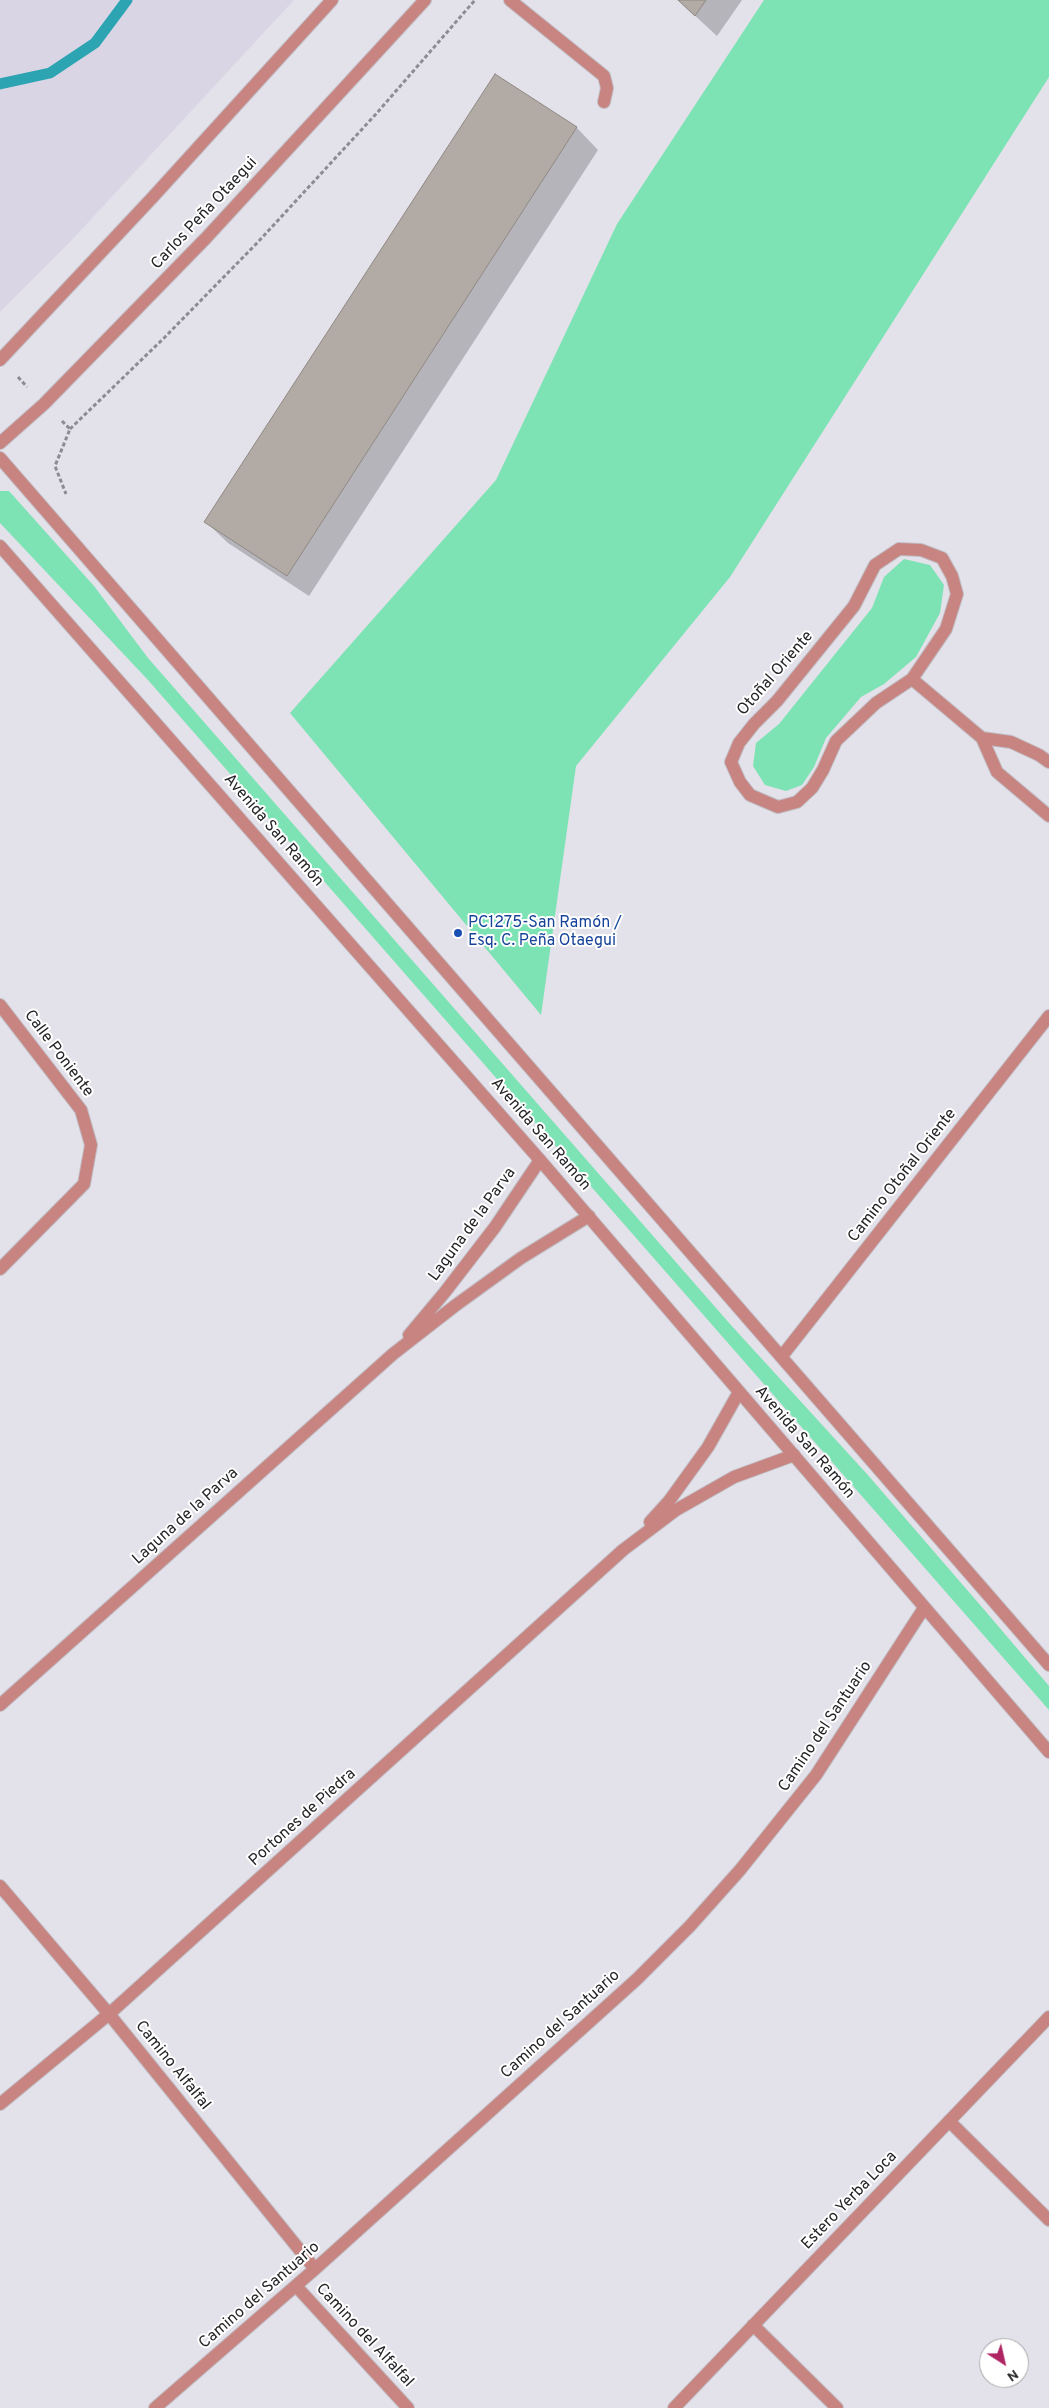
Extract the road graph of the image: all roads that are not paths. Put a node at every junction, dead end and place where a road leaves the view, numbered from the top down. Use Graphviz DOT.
graph roads {
  1 [pos="332,0"];
  2 [pos="426,0"];
  3 [pos="510,0"];
  4 [pos="604,102"];
  5 [pos="0,360"];
  6 [pos="0,443"];
  7 [pos="0,458"];
  8 [pos="0,546"];
  9 [pos="912,679"];
  10 [pos="982,738"];
  11 [pos="1049,762"];
  12 [pos="1049,816"];
  13 [pos="0,1005"];
  14 [pos="1049,1016"];
  15 [pos="540,1160"];
  16 [pos="589,1216"];
  17 [pos="0,1269"];
  18 [pos="393,1354"];
  19 [pos="782,1356"];
  20 [pos="739,1392"];
  21 [pos="794,1455"];
  22 [pos="623,1550"];
  23 [pos="924,1608"];
  24 [pos="1049,1665"];
  25 [pos="0,1705"];
  26 [pos="1049,1752"];
  27 [pos="0,1886"];
  28 [pos="110,2014"];
  29 [pos="1049,2017"];
  30 [pos="0,2104"];
  31 [pos="949,2121"];
  32 [pos="1049,2220"];
  33 [pos="315,2269"];
  34 [pos="296,2286"];
  35 [pos="754,2325"];
  36 [pos="155,2408"];
  37 [pos="408,2408"];
  38 [pos="674,2408"];
  39 [pos="837,2408"];
  1 -- 5 [label="street"];
  2 -- 6 [label="street, Carlos Peña Otaegui"];
  3 -- 4 [label="street"];
  7 -- 19 [label="street"];
  8 -- 15 [label="street, Avenida San Ramón"];
  9 -- 9 [label="street, Otoñal Oriente"];
  9 -- 10 [label="street"];
  10 -- 11 [label="street"];
  10 -- 12 [label="street"];
  13 -- 17 [label="street, Calle Poniente"];
  14 -- 19 [label="street, Camino Otoñal Oriente"];
  15 -- 16 [label="street, Avenida San Ramón"];
  15 -- 18 [label="street, Laguna de la Parva"];
  16 -- 18 [label="street, Laguna de la Parva"];
  16 -- 20 [label="street, Avenida San Ramón"];
  18 -- 25 [label="street, Laguna de la Parva"];
  19 -- 24 [label="street"];
  20 -- 21 [label="street, Avenida San Ramón"];
  20 -- 22 [label="street, Portones de Piedra"];
  21 -- 22 [label="street, Portones de Piedra"];
  21 -- 23 [label="street, Avenida San Ramón"];
  22 -- 28 [label="street, Portones de Piedra"];
  23 -- 26 [label="street, Avenida San Ramón"];
  23 -- 33 [label="street, Camino del Santuario"];
  27 -- 28 [label="street, Camino Alfalfal"];
  28 -- 30 [label="street, Portones de Piedra"];
  28 -- 33 [label="street, Camino Alfalfal"];
  29 -- 31 [label="street, Estero Yerba Loca"];
  31 -- 32 [label="street"];
  31 -- 35 [label="street, Estero Yerba Loca"];
  33 -- 34 [label="street, Camino del Santuario"];
  34 -- 36 [label="street, Camino del Santuario"];
  34 -- 37 [label="street, Camino del Alfalfal"];
  35 -- 38 [label="street, Estero Yerba Loca"];
  35 -- 39 [label="street"];
}
